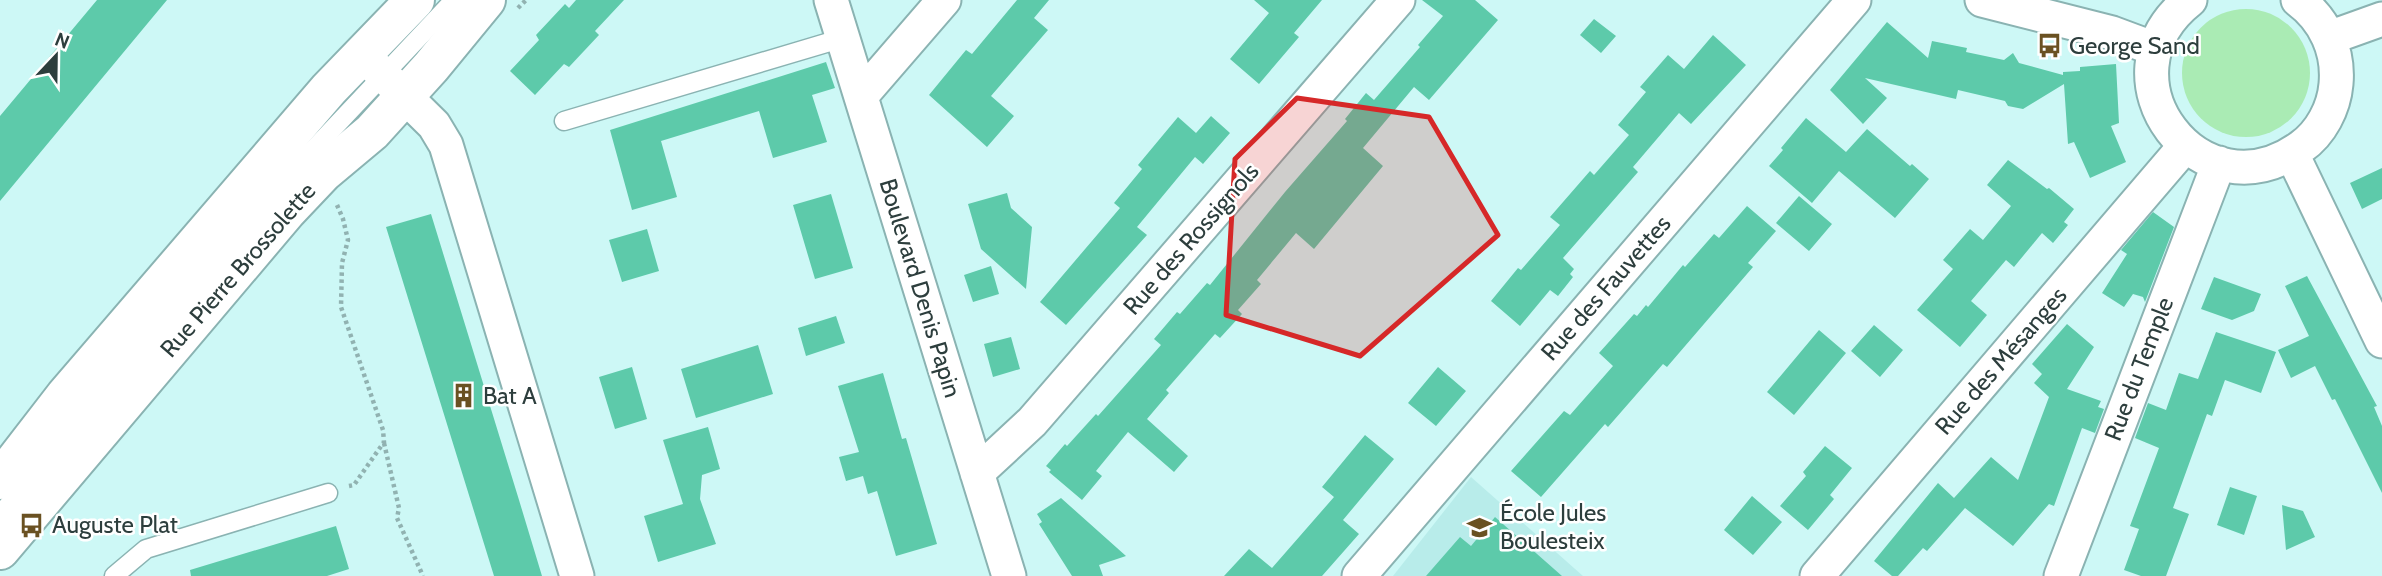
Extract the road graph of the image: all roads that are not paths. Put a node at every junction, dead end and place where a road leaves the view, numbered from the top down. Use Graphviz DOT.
graph roads {
  1 [pos="415,0"];
  2 [pos="454,0"];
  3 [pos="486,0"];
  4 [pos="831,0"];
  5 [pos="944,0"];
  6 [pos="1398,0"];
  7 [pos="1853,0"];
  8 [pos="1982,0"];
  9 [pos="2190,0"];
  10 [pos="2298,0"];
  11 [pos="2382,19"];
  12 [pos="843,38"];
  13 [pos="2329,38"];
  14 [pos="2155,49"];
  15 [pos="383,75"];
  16 [pos="861,96"];
  17 [pos="564,121"];
  18 [pos="2186,146"];
  19 [pos="2292,154"];
  20 [pos="2219,163"];
  21 [pos="2382,341"];
  22 [pos="977,473"];
  23 [pos="0,480"];
  24 [pos="328,493"];
  25 [pos="0,514"];
  26 [pos="0,550"];
  27 [pos="114,576"];
  28 [pos="577,576"];
  29 [pos="1009,576"];
  30 [pos="1359,576"];
  31 [pos="1817,576"];
  32 [pos="2061,576"];
  1 -- 15 [label="main road, Rue Pierre Brossolette"];
  2 -- 15 [label="lane"];
  3 -- 15 [label="main road, Rue Pierre Brossolette"];
  4 -- 12 [label="street, Boulevard Denis Papin"];
  5 -- 16 [label="street"];
  6 -- 22 [label="street, Rue des Rossignols"];
  7 -- 30 [label="street, Rue des Fauvettes"];
  8 -- 14 [label="street"];
  9 -- 14 [label="street"];
  10 -- 13 [label="street"];
  11 -- 13 [label="street"];
  12 -- 16 [label="street, Boulevard Denis Papin"];
  12 -- 17 [label="lane"];
  13 -- 19 [label="street"];
  14 -- 18 [label="street"];
  15 -- 23 [label="main road, Rue Pierre Brossolette"];
  15 -- 25 [label="lane"];
  15 -- 26 [label="main road, Rue Pierre Brossolette"];
  15 -- 28 [label="street"];
  16 -- 22 [label="street, Boulevard Denis Papin"];
  18 -- 20 [label="street"];
  18 -- 31 [label="street, Rue des Mésanges"];
  19 -- 20 [label="street"];
  19 -- 21 [label="street"];
  20 -- 32 [label="street, Rue du Temple"];
  22 -- 29 [label="street, Boulevard Denis Papin"];
  24 -- 27 [label="lane"];
}
